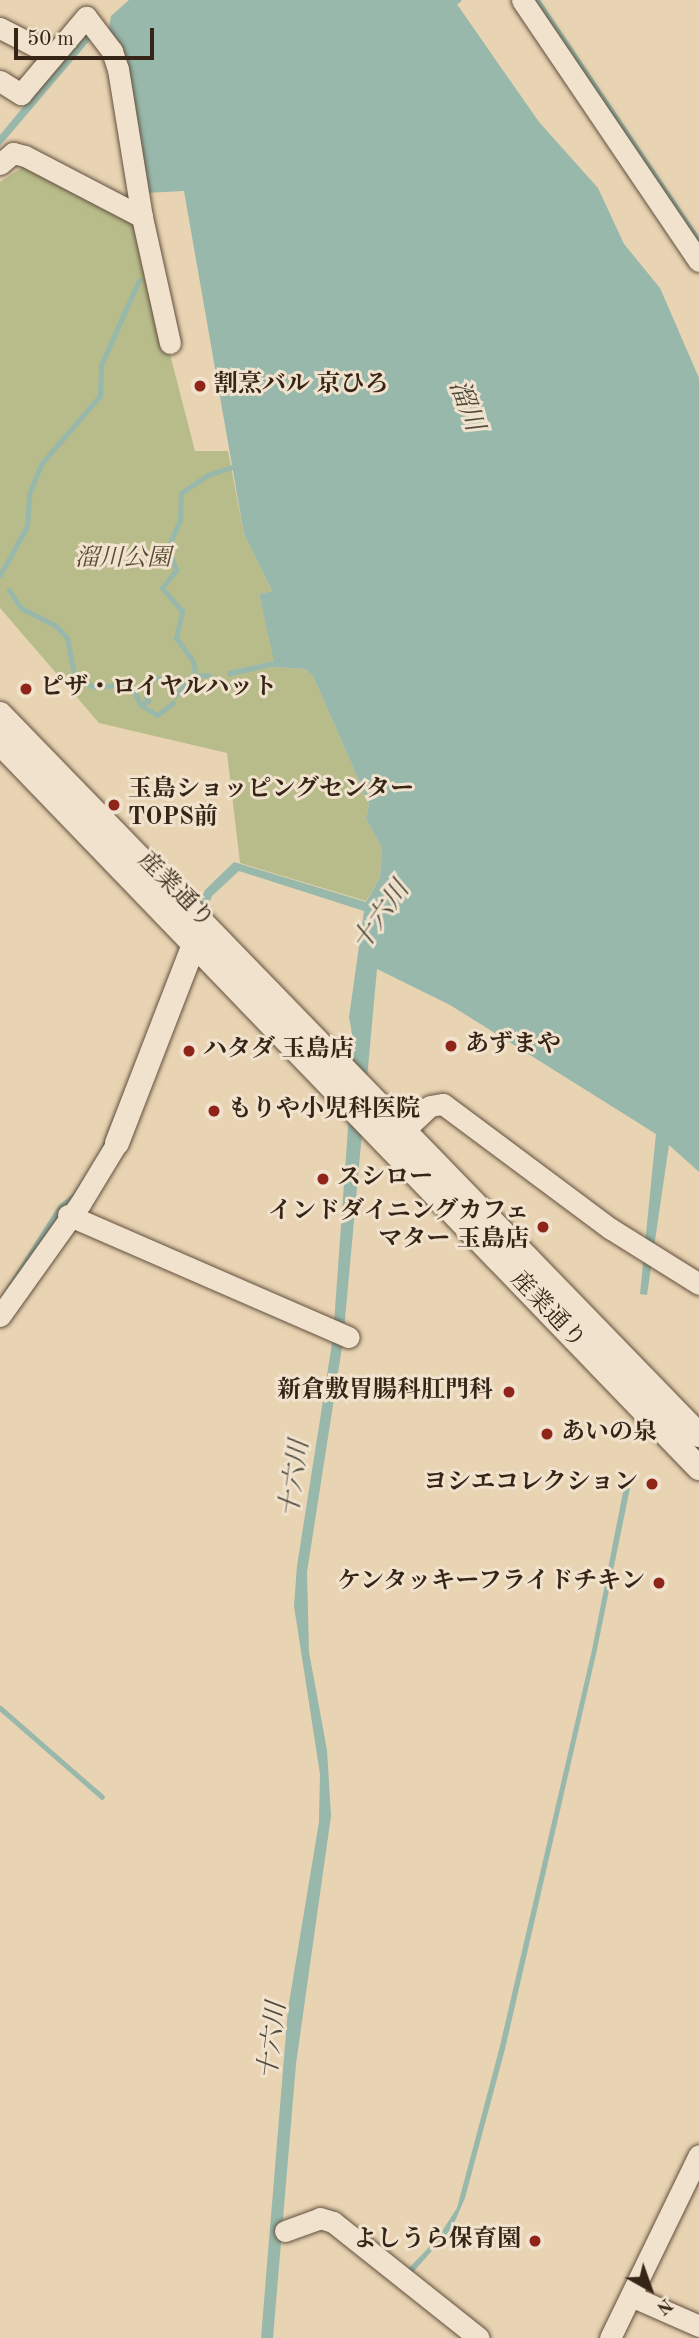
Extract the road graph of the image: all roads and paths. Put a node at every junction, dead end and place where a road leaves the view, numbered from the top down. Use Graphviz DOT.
graph roads {
  1 [pos="522,0"];
  2 [pos="82,8"];
  3 [pos="0,28"];
  4 [pos="53,55"];
  5 [pos="0,82"];
  6 [pos="0,164"];
  7 [pos="142,217"];
  8 [pos="699,261"];
  9 [pos="170,343"];
  10 [pos="0,714"];
  11 [pos="0,743"];
  12 [pos="194,944"];
  13 [pos="397,1138"];
  14 [pos="117,1143"];
  15 [pos="68,1216"];
  16 [pos="697,1283"];
  17 [pos="0,1316"];
  18 [pos="341,1334"];
  19 [pos="699,1436"];
  20 [pos="699,1468"];
  21 [pos="699,2155"];
  22 [pos="285,2231"];
  23 [pos="633,2297"];
  24 [pos="699,2326"];
  25 [pos="479,2338"];
  26 [pos="610,2338"];
  1 -- 8 [label="street"];
  2 -- 4 [label="street"];
  2 -- 7 [label="street"];
  3 -- 4 [label="street"];
  4 -- 5 [label="street"];
  6 -- 7 [label="street"];
  7 -- 9 [label="street"];
  10 -- 13 [label="street, 産業通り"];
  11 -- 12 [label="street, 産業通り"];
  12 -- 13 [label="street, 産業通り"];
  12 -- 14 [label="street"];
  13 -- 16 [label="street"];
  13 -- 19 [label="street, 産業通り"];
  13 -- 20 [label="street, 産業通り"];
  14 -- 15 [label="street"];
  15 -- 17 [label="street"];
  15 -- 18 [label="street"];
  21 -- 23 [label="street"];
  22 -- 25 [label="street"];
  23 -- 24 [label="street"];
  23 -- 26 [label="street"];
}
